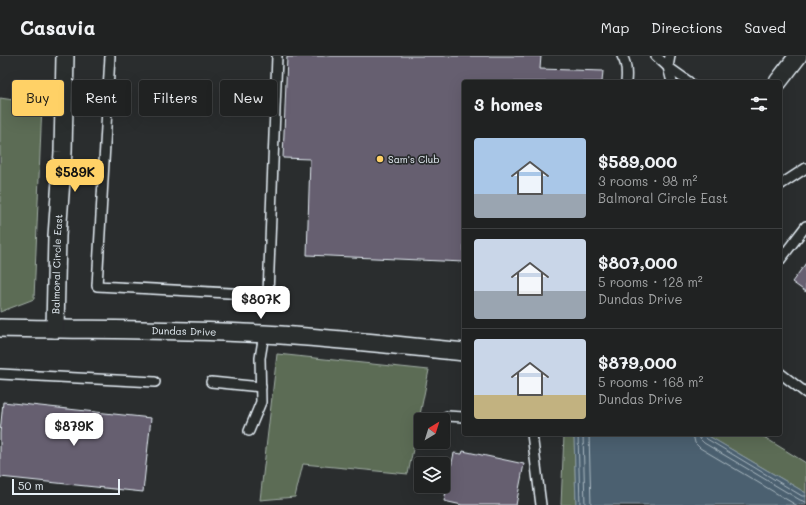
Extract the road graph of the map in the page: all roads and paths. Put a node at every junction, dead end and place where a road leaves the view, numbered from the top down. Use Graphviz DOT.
graph roads {
  1 [pos="65,56"];
  2 [pos="110,56"];
  3 [pos="277,56"];
  4 [pos="622,56"];
  5 [pos="656,56"];
  6 [pos="670,56"];
  7 [pos="798,56"];
  8 [pos="668,67"];
  9 [pos="626,80"];
  10 [pos="671,80"];
  11 [pos="686,80"];
  12 [pos="780,80"];
  13 [pos="806,168"];
  14 [pos="782,185"];
  15 [pos="806,226"];
  16 [pos="782,257"];
  17 [pos="0,328"];
  18 [pos="55,329"];
  19 [pos="264,334"];
  20 [pos="462,352"];
  21 [pos="0,374"];
  22 [pos="782,375"];
  23 [pos="155,382"];
  24 [pos="211,382"];
  25 [pos="261,387"];
  26 [pos="806,393"];
  27 [pos="450,416"];
  28 [pos="462,417"];
  29 [pos="249,431"];
  30 [pos="532,436"];
  31 [pos="541,505"];
  1 -- 18 [label="street, Balmoral Circle East"];
  2 -- 3 [label="lane"];
  4 -- 9 [label="lane"];
  5 -- 8 [label="lane"];
  6 -- 8 [label="lane"];
  7 -- 12 [label="street"];
  8 -- 10 [label="lane"];
  8 -- 11 [label="lane"];
  13 -- 14 [label="lane"];
  15 -- 16 [label="lane"];
  17 -- 18 [label="street, Dundas Drive"];
  18 -- 19 [label="street, Dundas Drive"];
  19 -- 20 [label="street, Dundas Drive"];
  19 -- 25 [label="lane"];
  21 -- 23 [label="lane"];
  22 -- 26 [label="lane"];
  24 -- 25 [label="lane"];
  25 -- 29 [label="lane"];
  27 -- 28 [label="lane"];
  30 -- 31 [label="lane"];
}
